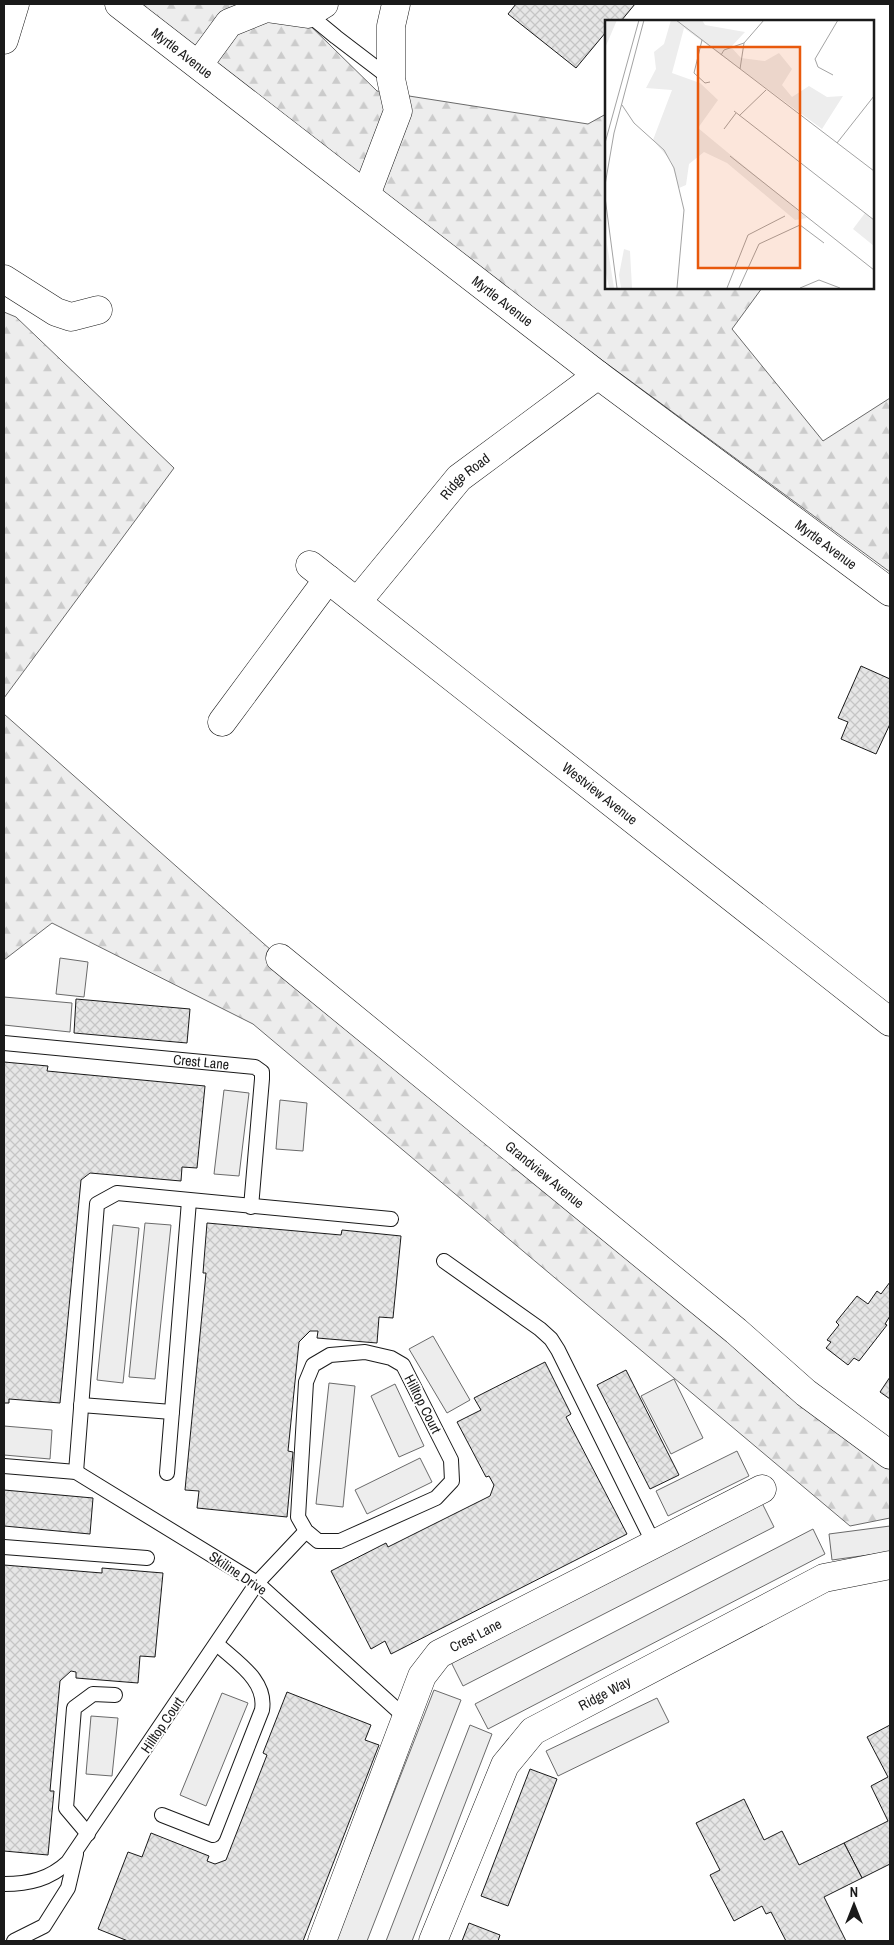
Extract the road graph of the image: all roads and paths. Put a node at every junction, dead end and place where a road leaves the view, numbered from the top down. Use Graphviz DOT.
graph roads {
  1 [pos="14,4"];
  2 [pos="119,4"];
  3 [pos="396,4"];
  4 [pos="316,9"];
  5 [pos="4,40"];
  6 [pos="198,64"];
  7 [pos="391,80"];
  8 [pos="366,195"];
  9 [pos="4,279"];
  10 [pos="98,310"];
  11 [pos="598,375"];
  12 [pos="890,592"];
  13 [pos="358,602"];
  14 [pos="222,722"];
  15 [pos="280,958"];
  16 [pos="890,1022"];
  17 [pos="4,1042"];
  18 [pos="189,1201"];
  19 [pos="251,1207"];
  20 [pos="391,1219"];
  21 [pos="444,1261"];
  22 [pos="81,1404"];
  23 [pos="172,1412"];
  24 [pos="890,1455"];
  25 [pos="4,1466"];
  26 [pos="76,1472"];
  27 [pos="167,1473"];
  28 [pos="762,1489"];
  29 [pos="306,1531"];
  30 [pos="654,1544"];
  31 [pos="4,1547"];
  32 [pos="147,1558"];
  33 [pos="890,1565"];
  34 [pos="257,1583"];
  35 [pos="216,1644"];
  36 [pos="116,1695"];
  37 [pos="405,1718"];
  38 [pos="162,1815"];
  39 [pos="88,1834"];
  40 [pos="76,1851"];
  41 [pos="4,1884"];
  42 [pos="14,1941"];
  43 [pos="322,1941"];
  44 [pos="433,1941"];
  1 -- 5 [label="street"];
  2 -- 6 [label="street, Myrtle Avenue"];
  3 -- 7 [label="street"];
  4 -- 6 [label="street"];
  4 -- 7 [label="lane"];
  6 -- 8 [label="street, Myrtle Avenue"];
  7 -- 8 [label="street"];
  8 -- 11 [label="street, Myrtle Avenue"];
  9 -- 10 [label="street"];
  11 -- 12 [label="street, Myrtle Avenue"];
  11 -- 13 [label="street, Ridge Road"];
  13 -- 14 [label="street, Westview Avenue"];
  13 -- 16 [label="street, Westview Avenue"];
  15 -- 24 [label="street, Grandview Avenue"];
  17 -- 19 [label="lane, Crest Lane"];
  18 -- 19 [label="lane"];
  18 -- 22 [label="lane"];
  18 -- 23 [label="lane"];
  19 -- 20 [label="lane"];
  21 -- 30 [label="lane"];
  22 -- 23 [label="lane"];
  22 -- 26 [label="lane"];
  23 -- 27 [label="lane"];
  25 -- 26 [label="lane"];
  26 -- 34 [label="lane, Skiline Drive"];
  28 -- 30 [label="street, Crest Lane"];
  29 -- 29 [label="lane, Hilltop Court"];
  29 -- 34 [label="lane, Hilltop Court"];
  30 -- 37 [label="street, Crest Lane"];
  31 -- 32 [label="lane"];
  33 -- 44 [label="street, Ridge Way"];
  34 -- 35 [label="lane, Hilltop Court"];
  34 -- 37 [label="lane, Skiline Drive"];
  35 -- 38 [label="lane"];
  35 -- 39 [label="lane, Hilltop Court"];
  36 -- 39 [label="lane"];
  37 -- 43 [label="street, Crest Lane"];
  39 -- 40 [label="lane, Hilltop Court"];
  40 -- 41 [label="lane, Hilltop Court"];
  40 -- 42 [label="lane, Hilltop Court"];
}
